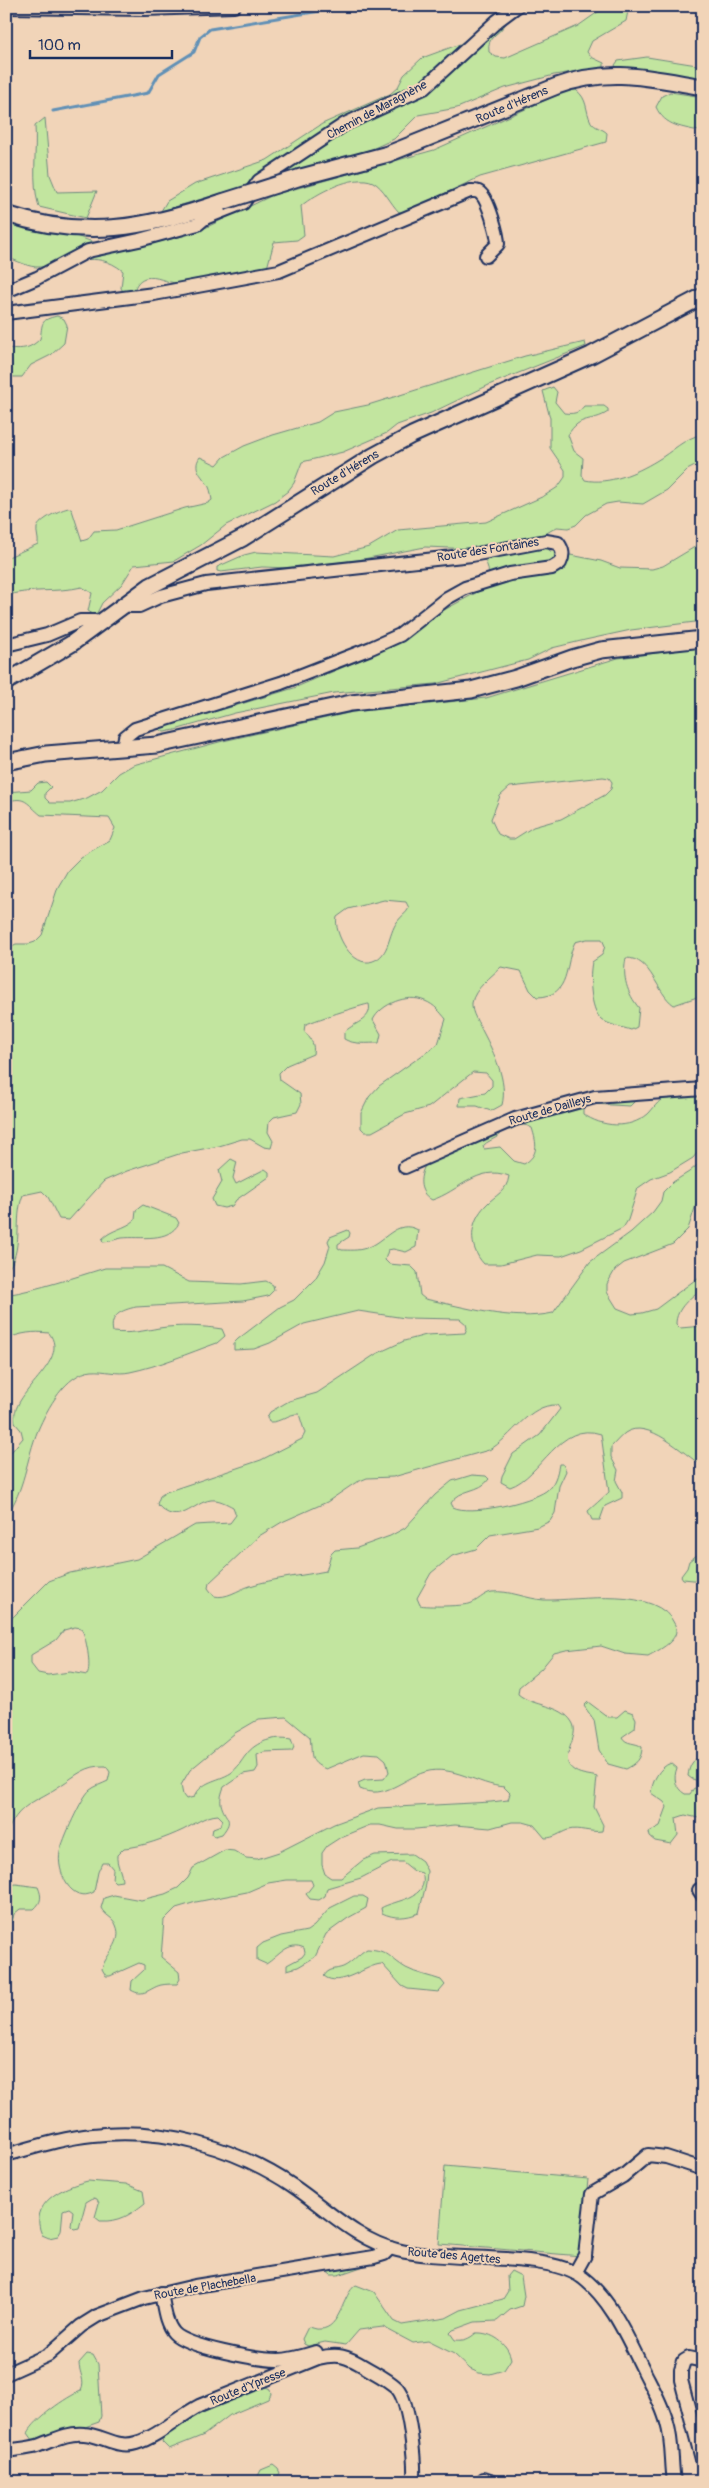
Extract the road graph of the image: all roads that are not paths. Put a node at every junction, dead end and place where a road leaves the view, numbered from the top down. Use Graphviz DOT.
graph roads {
  1 [pos="234,6"];
  2 [pos="517,6"];
  3 [pos="6,7"];
  4 [pos="703,87"];
  5 [pos="212,209"];
  6 [pos="6,214"];
  7 [pos="486,256"];
  8 [pos="6,291"];
  9 [pos="703,296"];
  10 [pos="6,313"];
  11 [pos="127,602"];
  12 [pos="99,623"];
  13 [pos="703,638"];
  14 [pos="6,645"];
  15 [pos="6,682"];
  16 [pos="123,748"];
  17 [pos="6,762"];
  18 [pos="703,1088"];
  19 [pos="405,1167"];
  20 [pos="6,2155"];
  21 [pos="703,2169"];
  22 [pos="390,2248"];
  23 [pos="575,2273"];
  24 [pos="161,2293"];
  25 [pos="331,2355"];
  26 [pos="703,2361"];
  27 [pos="6,2374"];
  28 [pos="6,2450"];
  29 [pos="703,2463"];
  30 [pos="414,2482"];
  31 [pos="481,2482"];
  32 [pos="493,2482"];
  33 [pos="674,2482"];
  1 -- 3 [label="street"];
  2 -- 5 [label="street, Chemin de Maragnène"];
  4 -- 5 [label="main road, Route d'Hérens, bridge"];
  5 -- 6 [label="main road, Route d'Hérens"];
  5 -- 8 [label="street, Chemin de Maragnène"];
  7 -- 10 [label="street"];
  9 -- 11 [label="main road, Route d'Hérens"];
  11 -- 12 [label="main road, Route d'Hérens"];
  11 -- 16 [label="street, Route des Fontaines"];
  12 -- 14 [label="street"];
  12 -- 15 [label="main road, Route d'Hérens"];
  13 -- 16 [label="main road"];
  16 -- 17 [label="main road"];
  18 -- 19 [label="street, Route de Dailleys"];
  20 -- 22 [label="street, Route des Agettes"];
  21 -- 23 [label="street"];
  22 -- 23 [label="street, Route des Agettes"];
  22 -- 24 [label="street, Route de Plachebella"];
  23 -- 33 [label="street, Route des Agettes"];
  24 -- 25 [label="street"];
  24 -- 27 [label="street, Route de Plachebella"];
  25 -- 28 [label="street, Route d'Ypresse"];
  25 -- 30 [label="street"];
  26 -- 29 [label="street"];
  31 -- 32 [label="street"];
}
